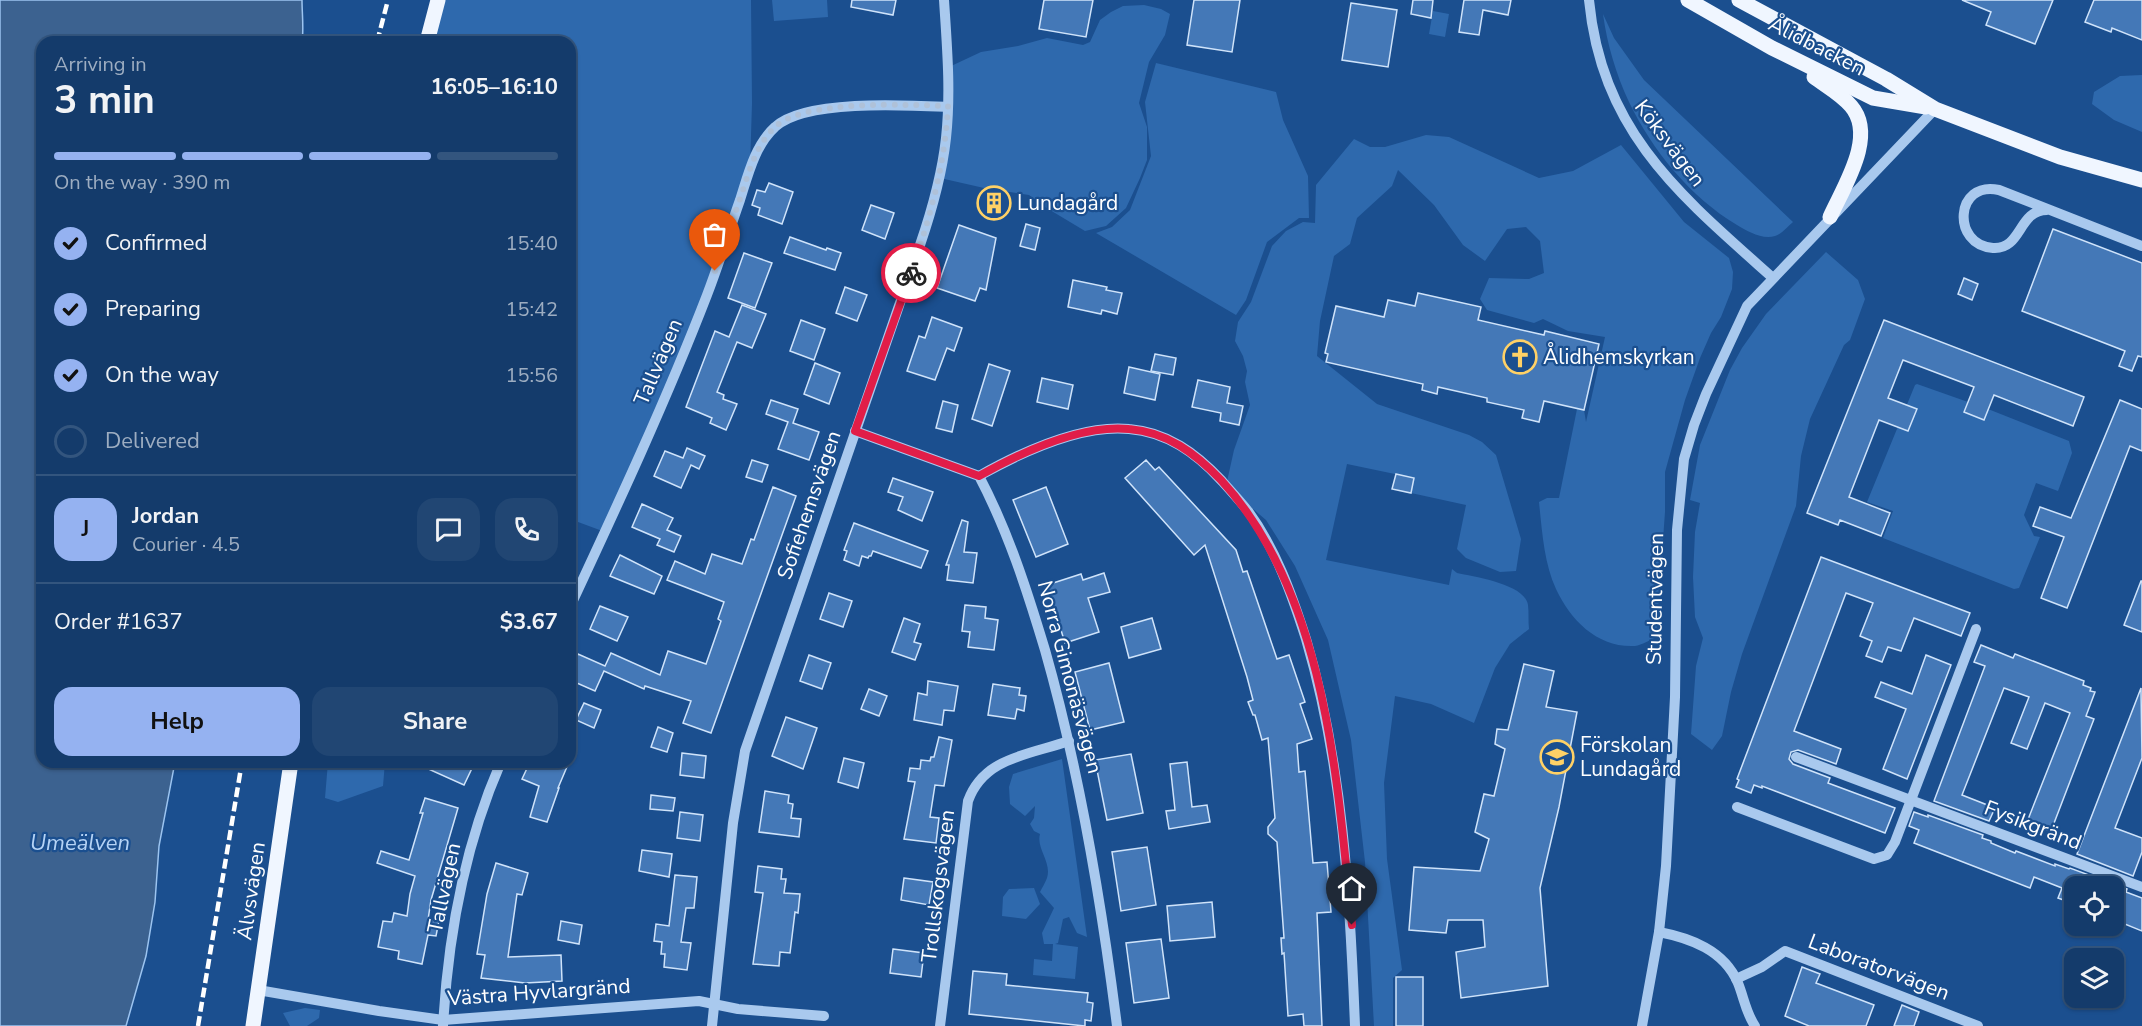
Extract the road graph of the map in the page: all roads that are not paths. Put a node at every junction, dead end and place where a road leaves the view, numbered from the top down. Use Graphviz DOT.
graph roads {
  1 [pos="438,0"];
  2 [pos="945,0"];
  3 [pos="1589,0"];
  4 [pos="1688,0"];
  5 [pos="1739,0"];
  6 [pos="429,36"];
  7 [pos="1772,48"];
  8 [pos="948,106"];
  9 [pos="1935,109"];
  10 [pos="2142,180"];
  11 [pos="2047,210"];
  12 [pos="1830,217"];
  13 [pos="2142,246"];
  14 [pos="1773,278"];
  15 [pos="855,431"];
  16 [pos="979,476"];
  17 [pos="576,594"];
  18 [pos="1976,629"];
  19 [pos="1069,741"];
  20 [pos="1796,757"];
  21 [pos="290,768"];
  22 [pos="499,768"];
  23 [pos="1911,800"];
  24 [pos="1737,807"];
  25 [pos="2142,887"];
  26 [pos="1659,932"];
  27 [pos="1736,979"];
  28 [pos="258,990"];
  29 [pos="714,1003"];
  30 [pos="824,1016"];
  31 [pos="443,1023"];
  32 [pos="253,1026"];
  33 [pos="712,1026"];
  34 [pos="940,1026"];
  35 [pos="1117,1026"];
  36 [pos="1355,1026"];
  37 [pos="1642,1026"];
  38 [pos="1755,1026"];
  39 [pos="1978,1026"];
  1 -- 6 [label="main road"];
  2 -- 8 [label="street, Sofiehemsvägen"];
  3 -- 14 [label="street, Köksvägen"];
  4 -- 7 [label="main road, Ålidbacken"];
  5 -- 9 [label="main road, Ålidbacken"];
  7 -- 9 [label="main road, Ålidbacken"];
  7 -- 12 [label="main road, Studentvägen"];
  8 -- 15 [label="street, Sofiehemsvägen"];
  8 -- 17 [label="street, Tallvägen"];
  9 -- 10 [label="main road, Ålidbacken"];
  9 -- 12 [label="street, Studentvägen"];
  11 -- 11 [label="street"];
  11 -- 13 [label="street"];
  12 -- 14 [label="street, Studentvägen"];
  14 -- 26 [label="street, Studentvägen"];
  15 -- 16 [label="street"];
  15 -- 29 [label="street, Sofiehemsvägen"];
  16 -- 19 [label="street, Norra Gimonäsvägen"];
  16 -- 36 [label="street"];
  18 -- 23 [label="street"];
  19 -- 34 [label="street, Trollskogsvägen"];
  19 -- 35 [label="street, Norra Gimonäsvägen"];
  20 -- 23 [label="street, Fysikgränd"];
  21 -- 28 [label="main road, Älvsvägen"];
  22 -- 31 [label="street, Tallvägen"];
  23 -- 24 [label="street"];
  23 -- 25 [label="street, Fysikgränd"];
  26 -- 27 [label="street"];
  26 -- 37 [label="street, Studentvägen"];
  27 -- 38 [label="street"];
  27 -- 39 [label="street, Laboratorvägen"];
  28 -- 31 [label="street, Västra Hyvlargränd"];
  28 -- 32 [label="main road, Älvsvägen"];
  29 -- 30 [label="street, Västra Hyvlargränd"];
  29 -- 31 [label="street, Västra Hyvlargränd"];
  29 -- 33 [label="street, Sofiehemsvägen"];
}
